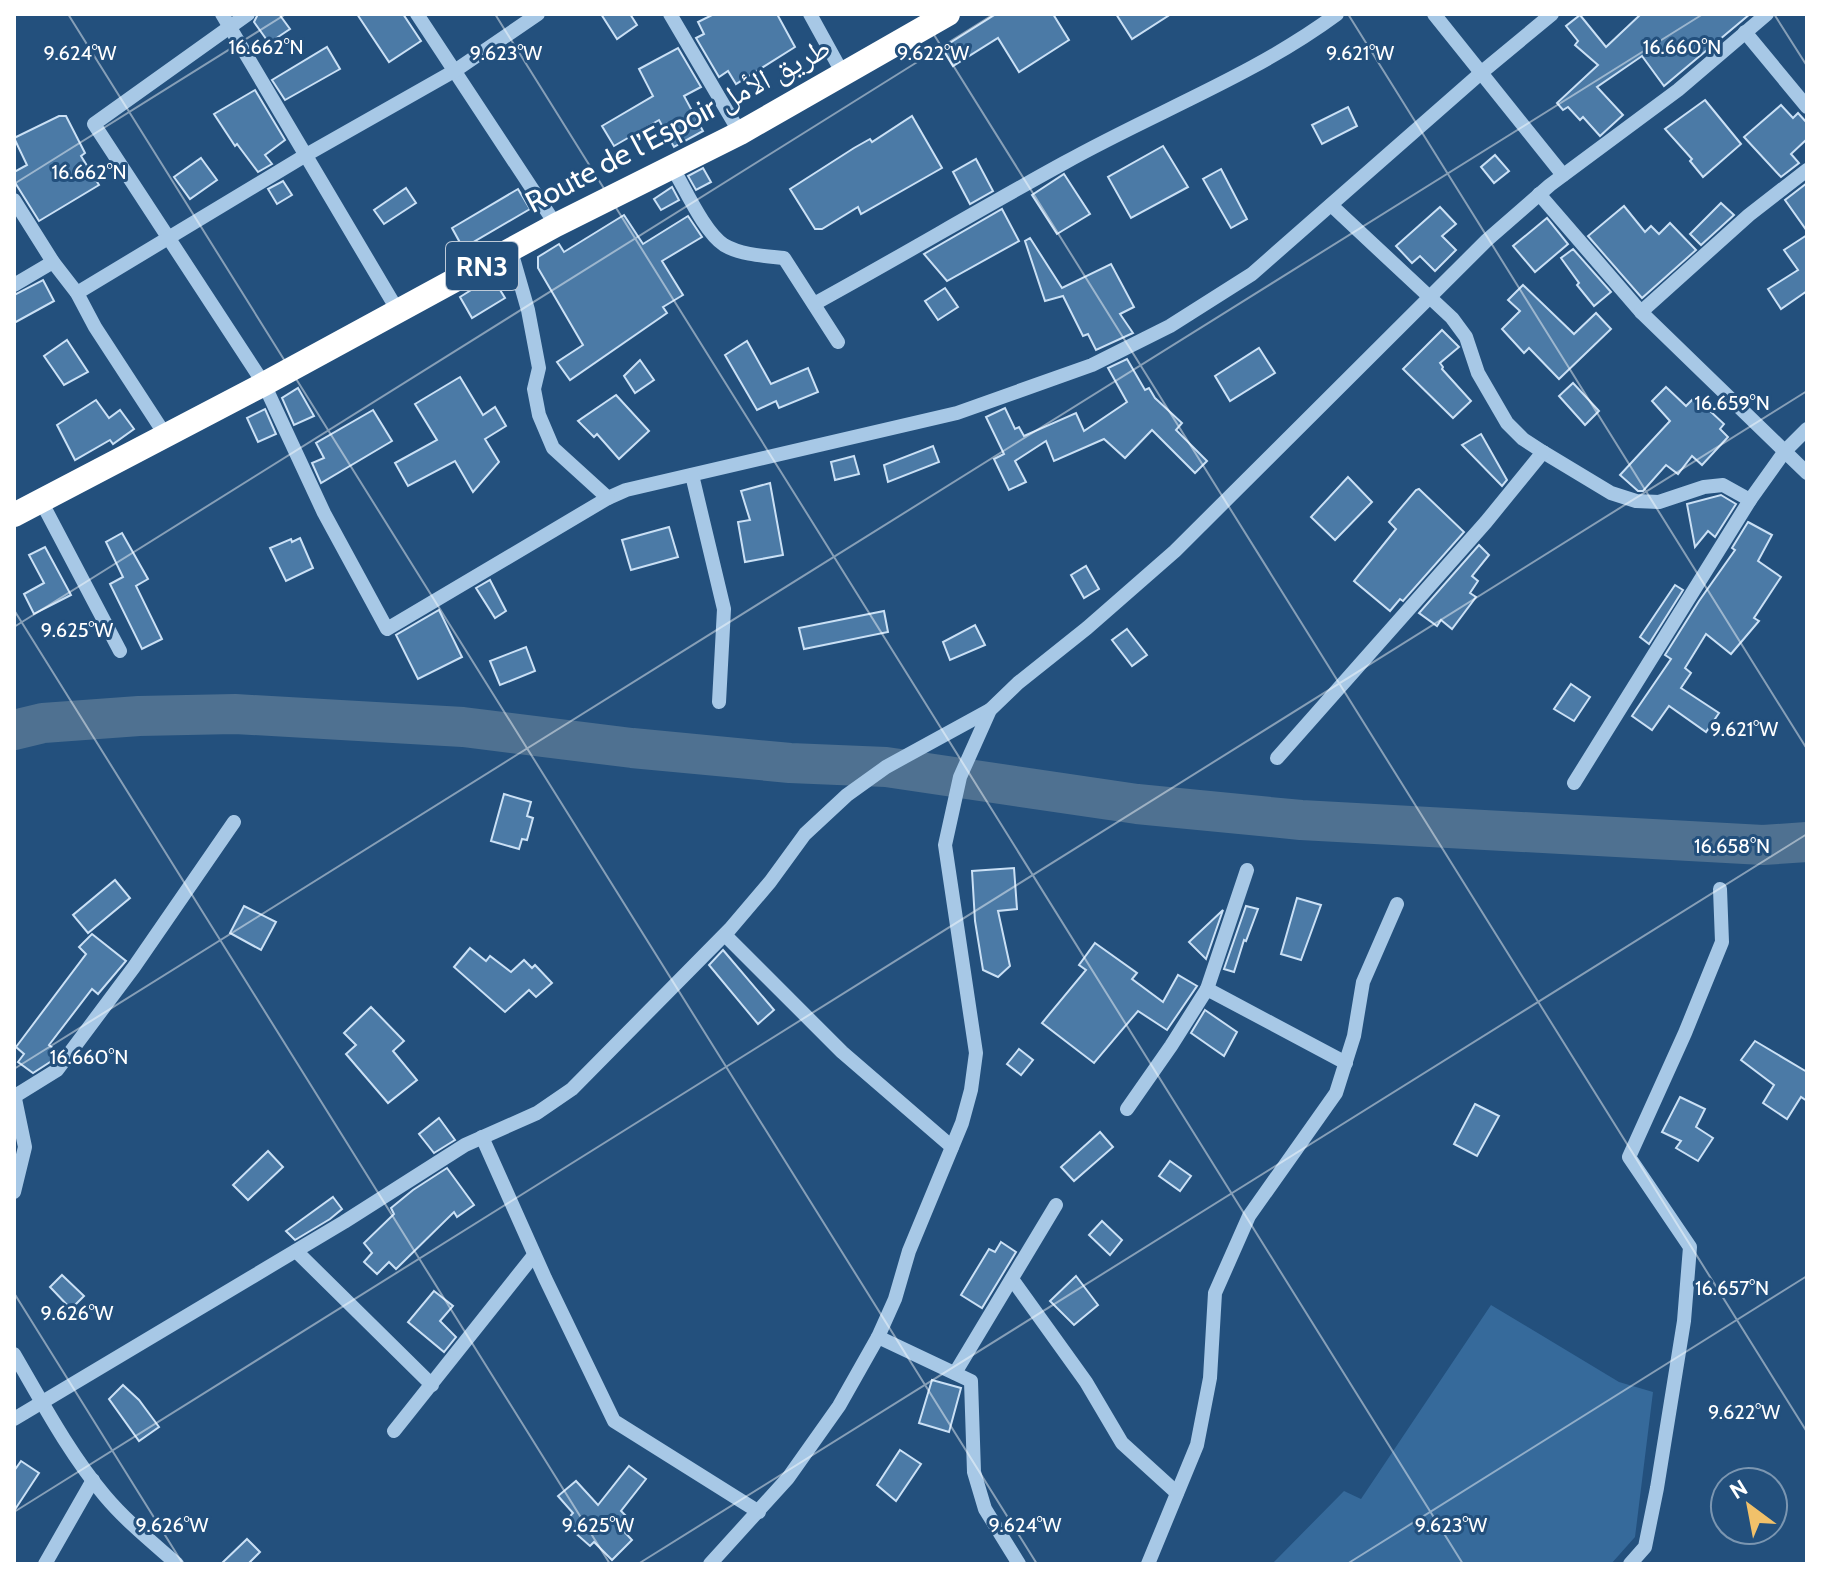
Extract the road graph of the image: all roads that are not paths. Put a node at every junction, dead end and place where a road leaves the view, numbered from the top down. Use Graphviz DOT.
graph roads {
  1 [pos="248,14"];
  2 [pos="417,14"];
  3 [pos="538,14"];
  4 [pos="670,14"];
  5 [pos="810,14"];
  6 [pos="948,14"];
  7 [pos="1337,14"];
  8 [pos="1434,14"];
  9 [pos="1552,14"];
  10 [pos="1767,14"];
  11 [pos="226,20"];
  12 [pos="1745,32"];
  13 [pos="456,70"];
  14 [pos="1482,72"];
  15 [pos="843,74"];
  16 [pos="1807,107"];
  17 [pos="740,133"];
  18 [pos="306,155"];
  19 [pos="672,167"];
  20 [pos="1807,170"];
  21 [pos="1563,175"];
  22 [pos="1539,194"];
  23 [pos="14,200"];
  24 [pos="1331,205"];
  25 [pos="556,225"];
  26 [pos="166,238"];
  27 [pos="511,251"];
  28 [pos="53,262"];
  29 [pos="14,285"];
  30 [pos="77,293"];
  31 [pos="1429,297"];
  32 [pos="814,304"];
  33 [pos="398,311"];
  34 [pos="1641,312"];
  35 [pos="838,342"];
  36 [pos="264,384"];
  37 [pos="1807,429"];
  38 [pos="166,436"];
  39 [pos="1785,451"];
  40 [pos="1543,452"];
  41 [pos="1807,473"];
  42 [pos="692,475"];
  43 [pos="608,498"];
  44 [pos="1750,500"];
  45 [pos="41,501"];
  46 [pos="14,515"];
  47 [pos="120,651"];
  48 [pos="719,702"];
  49 [pos="990,710"];
  50 [pos="1277,758"];
  51 [pos="1574,783"];
  52 [pos="234,822"];
  53 [pos="1247,870"];
  54 [pos="1720,889"];
  55 [pos="1397,904"];
  56 [pos="725,935"];
  57 [pos="1207,989"];
  58 [pos="1346,1063"];
  59 [pos="15,1095"];
  60 [pos="1127,1109"];
  61 [pos="482,1137"];
  62 [pos="952,1147"];
  63 [pos="14,1192"];
  64 [pos="1056,1205"];
  65 [pos="296,1251"];
  66 [pos="534,1255"];
  67 [pos="1012,1279"];
  68 [pos="878,1337"];
  69 [pos="14,1354"];
  70 [pos="955,1373"];
  71 [pos="432,1385"];
  72 [pos="44,1404"];
  73 [pos="14,1419"];
  74 [pos="394,1431"];
  75 [pos="93,1480"];
  76 [pos="1177,1493"];
  77 [pos="759,1512"];
  78 [pos="172,1562"];
  79 [pos="45,1564"];
  80 [pos="710,1564"];
  81 [pos="1019,1564"];
  82 [pos="1148,1564"];
  83 [pos="1630,1564"];
  1 -- 11 [label="street"];
  2 -- 13 [label="street"];
  3 -- 13 [label="street"];
  4 -- 17 [label="street"];
  5 -- 15 [label="street"];
  6 -- 15 [label="highway, Route de l’Espoir طريق الأمل / RN3"];
  7 -- 32 [label="street"];
  8 -- 14 [label="street"];
  9 -- 14 [label="street"];
  10 -- 12 [label="street"];
  11 -- 18 [label="street"];
  11 -- 26 [label="street"];
  12 -- 16 [label="street"];
  12 -- 21 [label="street"];
  13 -- 18 [label="street"];
  13 -- 25 [label="street"];
  14 -- 21 [label="street"];
  14 -- 24 [label="street"];
  15 -- 17 [label="highway, Route de l’Espoir طريق الأمل / RN3"];
  17 -- 19 [label="highway, Route de l’Espoir طريق الأمل / RN3"];
  18 -- 26 [label="street"];
  18 -- 33 [label="street"];
  19 -- 25 [label="highway, Route de l’Espoir طريق الأمل / RN3"];
  19 -- 32 [label="street"];
  20 -- 34 [label="street"];
  21 -- 22 [label="street"];
  22 -- 31 [label="street"];
  22 -- 34 [label="street"];
  23 -- 28 [label="street"];
  24 -- 31 [label="street"];
  24 -- 42 [label="street"];
  25 -- 27 [label="highway, Route de l’Espoir طريق الأمل / RN3"];
  26 -- 30 [label="street"];
  26 -- 36 [label="street"];
  27 -- 33 [label="highway, Route de l’Espoir طريق الأمل / RN3"];
  27 -- 43 [label="street"];
  28 -- 29 [label="street"];
  28 -- 30 [label="street"];
  30 -- 38 [label="street"];
  31 -- 40 [label="street"];
  31 -- 49 [label="street"];
  32 -- 35 [label="street"];
  33 -- 36 [label="highway, Route de l’Espoir طريق الأمل / RN3"];
  34 -- 39 [label="street"];
  36 -- 38 [label="highway, Route de l’Espoir طريق الأمل / RN3"];
  36 -- 43 [label="street"];
  37 -- 39 [label="street"];
  38 -- 45 [label="highway, Route de l’Espoir طريق الأمل / RN3"];
  39 -- 41 [label="street"];
  39 -- 44 [label="street"];
  40 -- 44 [label="street"];
  40 -- 50 [label="street"];
  42 -- 43 [label="street"];
  42 -- 48 [label="street"];
  44 -- 51 [label="street"];
  45 -- 46 [label="highway, Route de l’Espoir طريق الأمل / RN3"];
  45 -- 47 [label="street"];
  49 -- 56 [label="street"];
  49 -- 62 [label="street"];
  52 -- 59 [label="street"];
  53 -- 57 [label="street"];
  54 -- 83 [label="street"];
  55 -- 58 [label="street"];
  56 -- 61 [label="street"];
  56 -- 62 [label="street"];
  57 -- 58 [label="street"];
  57 -- 60 [label="street"];
  58 -- 76 [label="street"];
  59 -- 63 [label="street"];
  61 -- 65 [label="street"];
  61 -- 66 [label="street"];
  62 -- 68 [label="street"];
  64 -- 67 [label="street"];
  65 -- 71 [label="street"];
  65 -- 72 [label="street"];
  66 -- 71 [label="street"];
  66 -- 77 [label="street"];
  67 -- 70 [label="street"];
  67 -- 76 [label="street"];
  68 -- 70 [label="street"];
  68 -- 77 [label="street"];
  69 -- 72 [label="street"];
  70 -- 81 [label="street"];
  71 -- 74 [label="street"];
  72 -- 73 [label="street"];
  72 -- 75 [label="street"];
  75 -- 78 [label="street"];
  75 -- 79 [label="street"];
  76 -- 82 [label="street"];
  77 -- 80 [label="street"];
}
